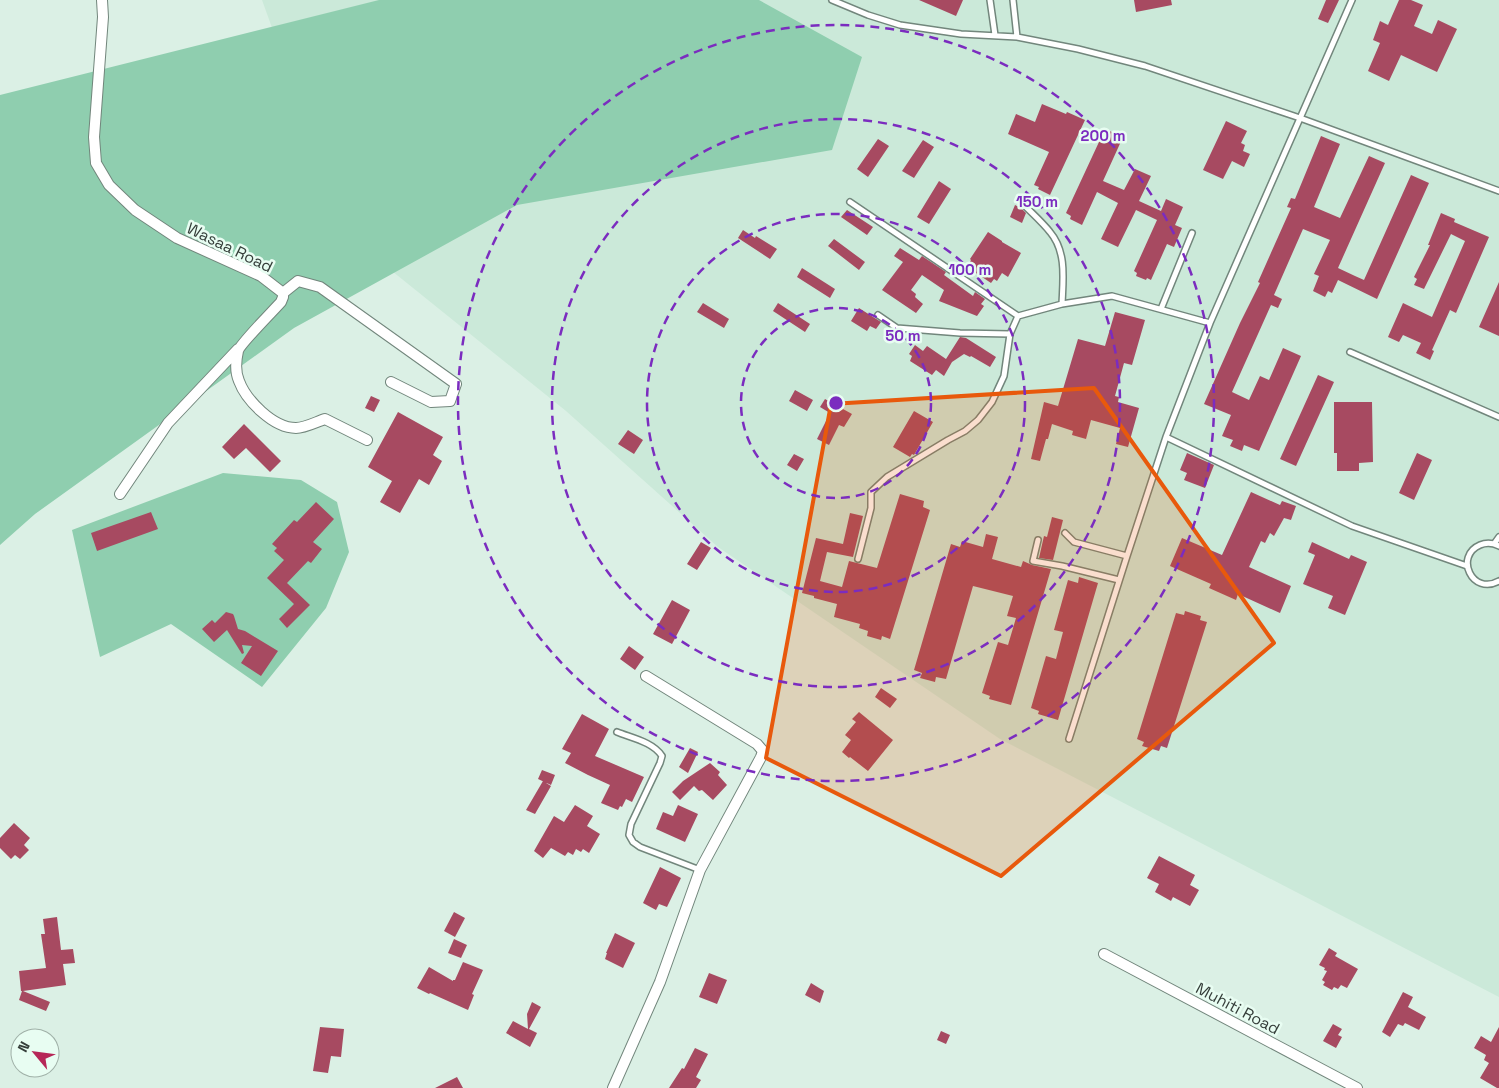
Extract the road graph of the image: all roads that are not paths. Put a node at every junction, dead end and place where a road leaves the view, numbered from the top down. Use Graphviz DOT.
graph roads {
  1 [pos="102,0"];
  2 [pos="832,0"];
  3 [pos="990,0"];
  4 [pos="1013,0"];
  5 [pos="1352,0"];
  6 [pos="995,35"];
  7 [pos="1017,37"];
  8 [pos="1300,118"];
  9 [pos="1499,191"];
  10 [pos="850,202"];
  11 [pos="1025,206"];
  12 [pos="1192,233"];
  13 [pos="282,293"];
  14 [pos="1062,304"];
  15 [pos="1161,309"];
  16 [pos="878,315"];
  17 [pos="1018,316"];
  18 [pos="1210,323"];
  19 [pos="1010,334"];
  20 [pos="238,349"];
  21 [pos="1350,352"];
  22 [pos="391,382"];
  23 [pos="1499,417"];
  24 [pos="1166,437"];
  25 [pos="367,440"];
  26 [pos="120,494"];
  27 [pos="1065,533"];
  28 [pos="1499,536"];
  29 [pos="1038,540"];
  30 [pos="1497,545"];
  31 [pos="1127,556"];
  32 [pos="858,559"];
  33 [pos="1467,566"];
  34 [pos="1119,580"];
  35 [pos="1499,581"];
  36 [pos="646,676"];
  37 [pos="617,732"];
  38 [pos="1069,739"];
  39 [pos="700,870"];
  40 [pos="1104,954"];
  41 [pos="614,1088"];
  42 [pos="1357,1088"];
  1 -- 13 [label="street, Wasaa Road"];
  2 -- 6 [label="lane"];
  3 -- 6 [label="lane"];
  4 -- 7 [label="lane"];
  5 -- 8 [label="lane"];
  6 -- 7 [label="lane"];
  7 -- 8 [label="lane"];
  8 -- 9 [label="lane"];
  8 -- 18 [label="lane"];
  10 -- 17 [label="lane"];
  11 -- 14 [label="lane"];
  12 -- 15 [label="lane"];
  13 -- 20 [label="street, Wasaa Road"];
  13 -- 22 [label="street"];
  14 -- 15 [label="lane"];
  14 -- 17 [label="lane"];
  15 -- 18 [label="lane"];
  16 -- 19 [label="lane"];
  17 -- 19 [label="lane"];
  18 -- 24 [label="lane"];
  19 -- 32 [label="lane"];
  20 -- 25 [label="street"];
  20 -- 26 [label="street, Wasaa Road"];
  21 -- 23 [label="lane"];
  24 -- 31 [label="lane"];
  24 -- 33 [label="lane"];
  27 -- 31 [label="lane"];
  28 -- 30 [label="lane"];
  29 -- 34 [label="lane"];
  30 -- 33 [label="lane"];
  31 -- 34 [label="lane"];
  33 -- 35 [label="lane"];
  34 -- 38 [label="lane"];
  36 -- 39 [label="street"];
  37 -- 39 [label="lane"];
  39 -- 41 [label="street"];
  40 -- 42 [label="street, Muhiti Road"];
}
